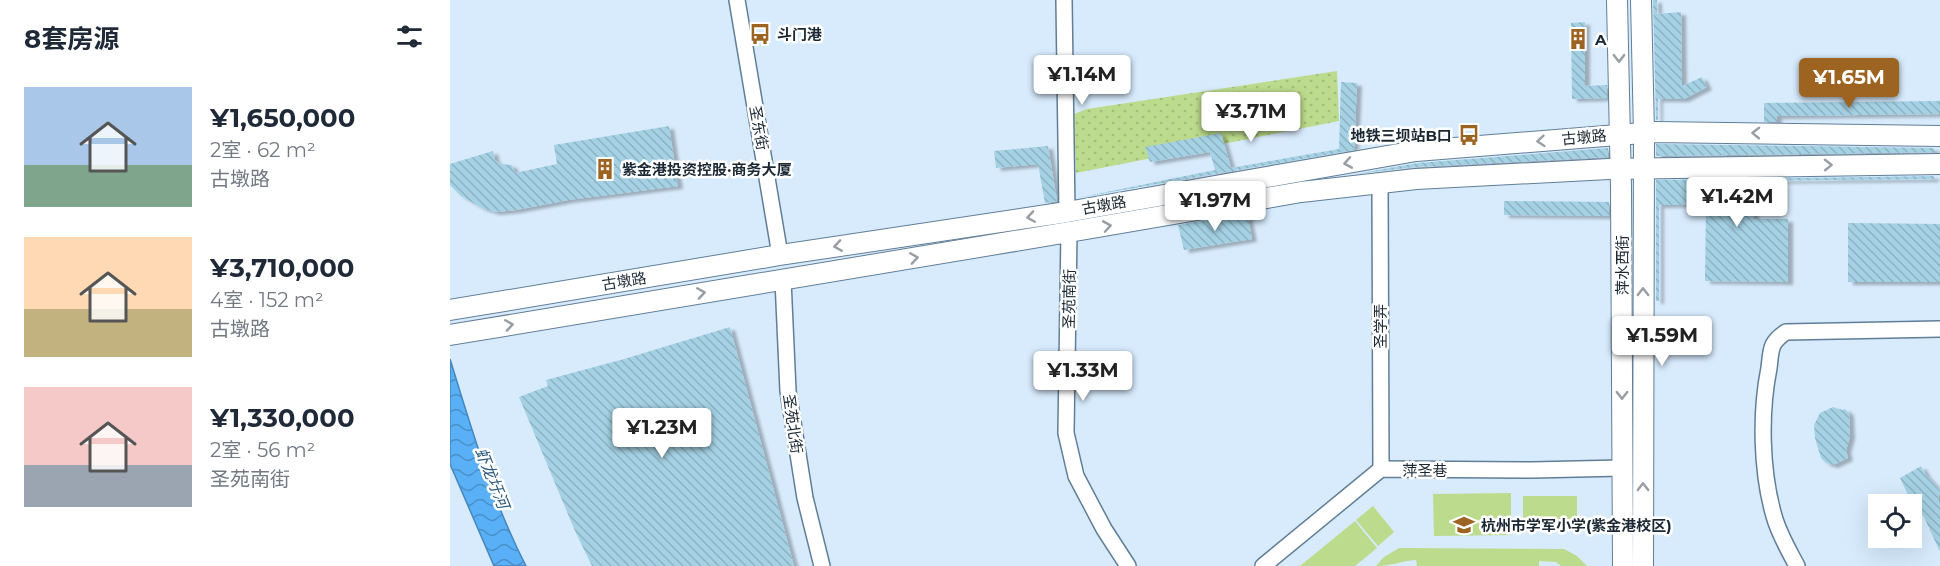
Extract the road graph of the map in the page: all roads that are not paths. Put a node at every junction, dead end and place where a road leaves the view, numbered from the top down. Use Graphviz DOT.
graph roads {
  1 [pos="737,0"];
  2 [pos="1064,0"];
  3 [pos="1617,0"];
  4 [pos="1641,0"];
  5 [pos="1644,133"];
  6 [pos="1620,134"];
  7 [pos="1940,136"];
  8 [pos="1940,164"];
  9 [pos="1621,168"];
  10 [pos="1644,168"];
  11 [pos="1380,183"];
  12 [pos="1067,212"];
  13 [pos="1070,232"];
  14 [pos="780,255"];
  15 [pos="783,280"];
  16 [pos="450,309"];
  17 [pos="1940,329"];
  18 [pos="451,334"];
  19 [pos="1622,468"];
  20 [pos="1381,469"];
  21 [pos="822,566"];
  22 [pos="1128,566"];
  23 [pos="1263,566"];
  24 [pos="1623,566"];
  25 [pos="1643,566"];
  26 [pos="1797,566"];
  1 -- 14 [label="street, 圣东街"];
  2 -- 12 [label="street"];
  3 -- 6 [label="main road, 萍水西街, one-way"];
  4 -- 5 [label="main road, 萍水西街"];
  5 -- 6 [label="main road, 古墩路"];
  7 -- 5 [label="main road, 古墩路, one-way"];
  5 -- 10 [label="main road, 萍水西街"];
  6 -- 9 [label="main road, 萍水西街"];
  6 -- 12 [label="main road, 古墩路, one-way"];
  10 -- 8 [label="main road, 古墩路, one-way"];
  9 -- 10 [label="main road, 古墩路"];
  9 -- 11 [label="main road, 古墩路"];
  9 -- 19 [label="main road, 萍水西街, one-way"];
  25 -- 10 [label="main road, 萍水西街, one-way"];
  13 -- 11 [label="main road, 古墩路, one-way"];
  11 -- 20 [label="street, 圣学弄"];
  12 -- 14 [label="main road, 古墩路, one-way"];
  15 -- 13 [label="main road, 古墩路, one-way"];
  13 -- 22 [label="street, 圣苑南街"];
  14 -- 16 [label="main road, 古墩路"];
  18 -- 15 [label="main road, 古墩路, one-way"];
  15 -- 21 [label="street, 圣苑北街"];
  17 -- 26 [label="street"];
  19 -- 20 [label="street, 萍圣巷"];
  19 -- 24 [label="main road, 萍水西街"];
  20 -- 23 [label="street, 萍圣巷"];
}
